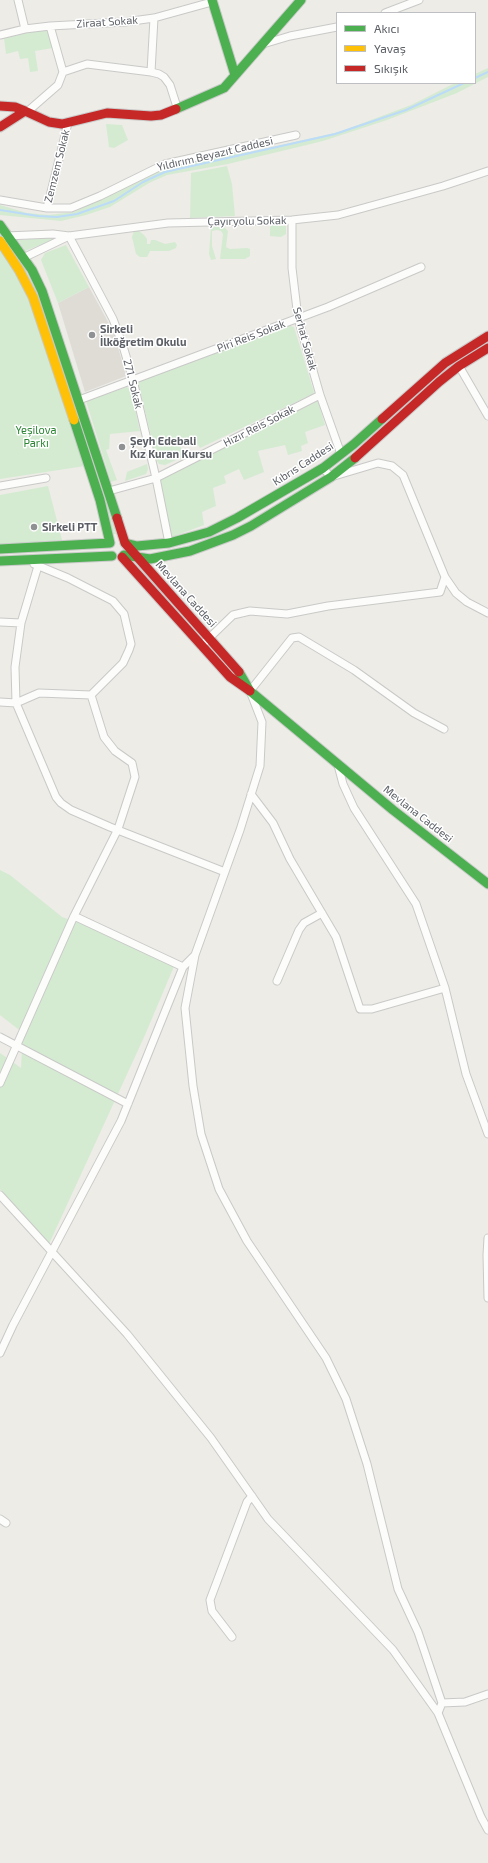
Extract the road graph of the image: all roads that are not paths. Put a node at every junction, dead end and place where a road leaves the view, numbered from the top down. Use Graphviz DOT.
graph roads {
  1 [pos="18,0"];
  2 [pos="301,0"];
  3 [pos="419,0"];
  4 [pos="212,1"];
  5 [pos="389,12"];
  6 [pos="154,18"];
  7 [pos="50,26"];
  8 [pos="336,27"];
  9 [pos="25,29"];
  10 [pos="0,35"];
  11 [pos="262,45"];
  12 [pos="63,72"];
  13 [pos="150,72"];
  14 [pos="235,75"];
  15 [pos="0,106"];
  16 [pos="177,107"];
  17 [pos="26,111"];
  18 [pos="68,124"];
  19 [pos="0,127"];
  20 [pos="296,135"];
  21 [pos="488,171"];
  22 [pos="0,200"];
  23 [pos="47,208"];
  24 [pos="292,220"];
  25 [pos="0,226"];
  26 [pos="4,236"];
  27 [pos="68,236"];
  28 [pos="0,241"];
  29 [pos="23,258"];
  30 [pos="421,267"];
  31 [pos="298,318"];
  32 [pos="488,336"];
  33 [pos="488,348"];
  34 [pos="459,366"];
  35 [pos="133,380"];
  36 [pos="320,395"];
  37 [pos="79,400"];
  38 [pos="488,416"];
  39 [pos="340,454"];
  40 [pos="323,468"];
  41 [pos="331,477"];
  42 [pos="46,478"];
  43 [pos="156,478"];
  44 [pos="0,486"];
  45 [pos="109,491"];
  46 [pos="110,543"];
  47 [pos="125,543"];
  48 [pos="169,544"];
  49 [pos="0,549"];
  50 [pos="112,556"];
  51 [pos="123,556"];
  52 [pos="138,558"];
  53 [pos="0,561"];
  54 [pos="29,561"];
  55 [pos="38,566"];
  56 [pos="446,577"];
  57 [pos="488,613"];
  58 [pos="0,622"];
  59 [pos="21,623"];
  60 [pos="209,638"];
  61 [pos="202,645"];
  62 [pos="250,691"];
  63 [pos="90,695"];
  64 [pos="0,702"];
  65 [pos="16,703"];
  66 [pos="444,729"];
  67 [pos="338,765"];
  68 [pos="251,794"];
  69 [pos="118,829"];
  70 [pos="225,872"];
  71 [pos="488,884"];
  72 [pos="322,913"];
  73 [pos="74,916"];
  74 [pos="195,955"];
  75 [pos="182,967"];
  76 [pos="277,980"];
  77 [pos="445,988"];
  78 [pos="0,1037"];
  79 [pos="16,1047"];
  80 [pos="0,1083"];
  81 [pos="128,1104"];
  82 [pos="488,1134"];
  83 [pos="0,1195"];
  84 [pos="488,1238"];
  85 [pos="53,1252"];
  86 [pos="488,1298"];
  87 [pos="0,1353"];
  88 [pos="252,1496"];
  89 [pos="232,1637"];
  90 [pos="488,1694"];
  91 [pos="442,1703"];
  92 [pos="438,1713"];
  93 [pos="488,1830"];
  1 -- 9 [label="street"];
  2 -- 11 [label="street"];
  3 -- 5 [label="street"];
  4 -- 6 [label="street, Ziraat Sokak"];
  4 -- 14 [label="street"];
  6 -- 7 [label="street, Ziraat Sokak"];
  6 -- 13 [label="street"];
  7 -- 9 [label="street, Ziraat Sokak"];
  7 -- 12 [label="street"];
  8 -- 11 [label="street"];
  9 -- 10 [label="street, Ziraat Sokak"];
  11 -- 14 [label="street"];
  12 -- 13 [label="street"];
  12 -- 17 [label="street"];
  13 -- 16 [label="street"];
  14 -- 16 [label="street"];
  15 -- 17 [label="street"];
  16 -- 18 [label="street"];
  17 -- 18 [label="street"];
  17 -- 19 [label="street"];
  18 -- 23 [label="street, Zemzem Sokak"];
  20 -- 23 [label="street, Yıldırım Beyazıt Caddesi"];
  21 -- 24 [label="street, Çayıryolu Sokak"];
  22 -- 23 [label="street, Yıldırım Beyazıt Caddesi"];
  24 -- 27 [label="street, Çayıryolu Sokak"];
  24 -- 31 [label="street, Serhat Sokak"];
  25 -- 26 [label="street, Mevlana Caddesi"];
  26 -- 27 [label="street, Çayıryolu Sokak"];
  26 -- 29 [label="street, Mevlana Caddesi"];
  27 -- 29 [label="street"];
  27 -- 35 [label="street, 271. Sokak"];
  28 -- 46 [label="street"];
  29 -- 37 [label="street, Mevlana Caddesi"];
  30 -- 31 [label="street, Piri Reis Sokak"];
  31 -- 35 [label="street, Piri Reis Sokak"];
  31 -- 36 [label="street, Serhat Sokak"];
  32 -- 39 [label="street, Kıbrıs Caddesi"];
  33 -- 34 [label="street"];
  34 -- 38 [label="street"];
  34 -- 41 [label="street"];
  35 -- 37 [label="street, Piri Reis Sokak"];
  35 -- 43 [label="street, 271. Sokak"];
  36 -- 39 [label="street, Serhat Sokak"];
  36 -- 43 [label="street, Hızır Reis Sokak"];
  37 -- 45 [label="street, Mevlana Caddesi"];
  39 -- 40 [label="street, Kıbrıs Caddesi"];
  40 -- 41 [label="street"];
  40 -- 48 [label="street, Kıbrıs Caddesi"];
  41 -- 52 [label="street"];
  41 -- 56 [label="street"];
  42 -- 44 [label="street"];
  43 -- 45 [label="street, Hızır Reis Sokak"];
  43 -- 48 [label="street, 271. Sokak"];
  45 -- 47 [label="street, Mevlana Caddesi"];
  46 -- 47 [label="street"];
  46 -- 49 [label="street"];
  46 -- 50 [label="street"];
  47 -- 48 [label="street, Kıbrıs Caddesi"];
  47 -- 51 [label="street"];
  47 -- 52 [label="street, Mevlana Caddesi"];
  50 -- 51 [label="street"];
  50 -- 54 [label="street"];
  51 -- 52 [label="street"];
  51 -- 61 [label="street"];
  52 -- 60 [label="street, Mevlana Caddesi"];
  53 -- 54 [label="street"];
  54 -- 55 [label="street"];
  55 -- 59 [label="street"];
  55 -- 63 [label="street"];
  56 -- 57 [label="street"];
  56 -- 60 [label="street"];
  58 -- 59 [label="street"];
  59 -- 65 [label="street"];
  60 -- 61 [label="street"];
  60 -- 62 [label="street, Mevlana Caddesi"];
  61 -- 62 [label="street"];
  62 -- 66 [label="street"];
  62 -- 67 [label="street, Mevlana Caddesi"];
  62 -- 68 [label="street"];
  63 -- 65 [label="street"];
  63 -- 69 [label="street"];
  64 -- 65 [label="street"];
  65 -- 69 [label="street"];
  67 -- 71 [label="street, Mevlana Caddesi"];
  67 -- 77 [label="street"];
  68 -- 70 [label="street"];
  68 -- 72 [label="street"];
  69 -- 70 [label="street"];
  69 -- 73 [label="street"];
  70 -- 74 [label="street"];
  72 -- 76 [label="street"];
  72 -- 77 [label="street"];
  73 -- 75 [label="street"];
  73 -- 79 [label="street"];
  74 -- 75 [label="street"];
  74 -- 91 [label="street"];
  75 -- 81 [label="street"];
  77 -- 82 [label="street"];
  78 -- 79 [label="street"];
  79 -- 80 [label="street"];
  79 -- 81 [label="street"];
  81 -- 85 [label="street"];
  83 -- 85 [label="street"];
  84 -- 86 [label="street"];
  85 -- 87 [label="street"];
  85 -- 88 [label="street"];
  88 -- 89 [label="street"];
  88 -- 92 [label="street"];
  90 -- 91 [label="street"];
  91 -- 92 [label="street"];
  92 -- 93 [label="street"];
}
